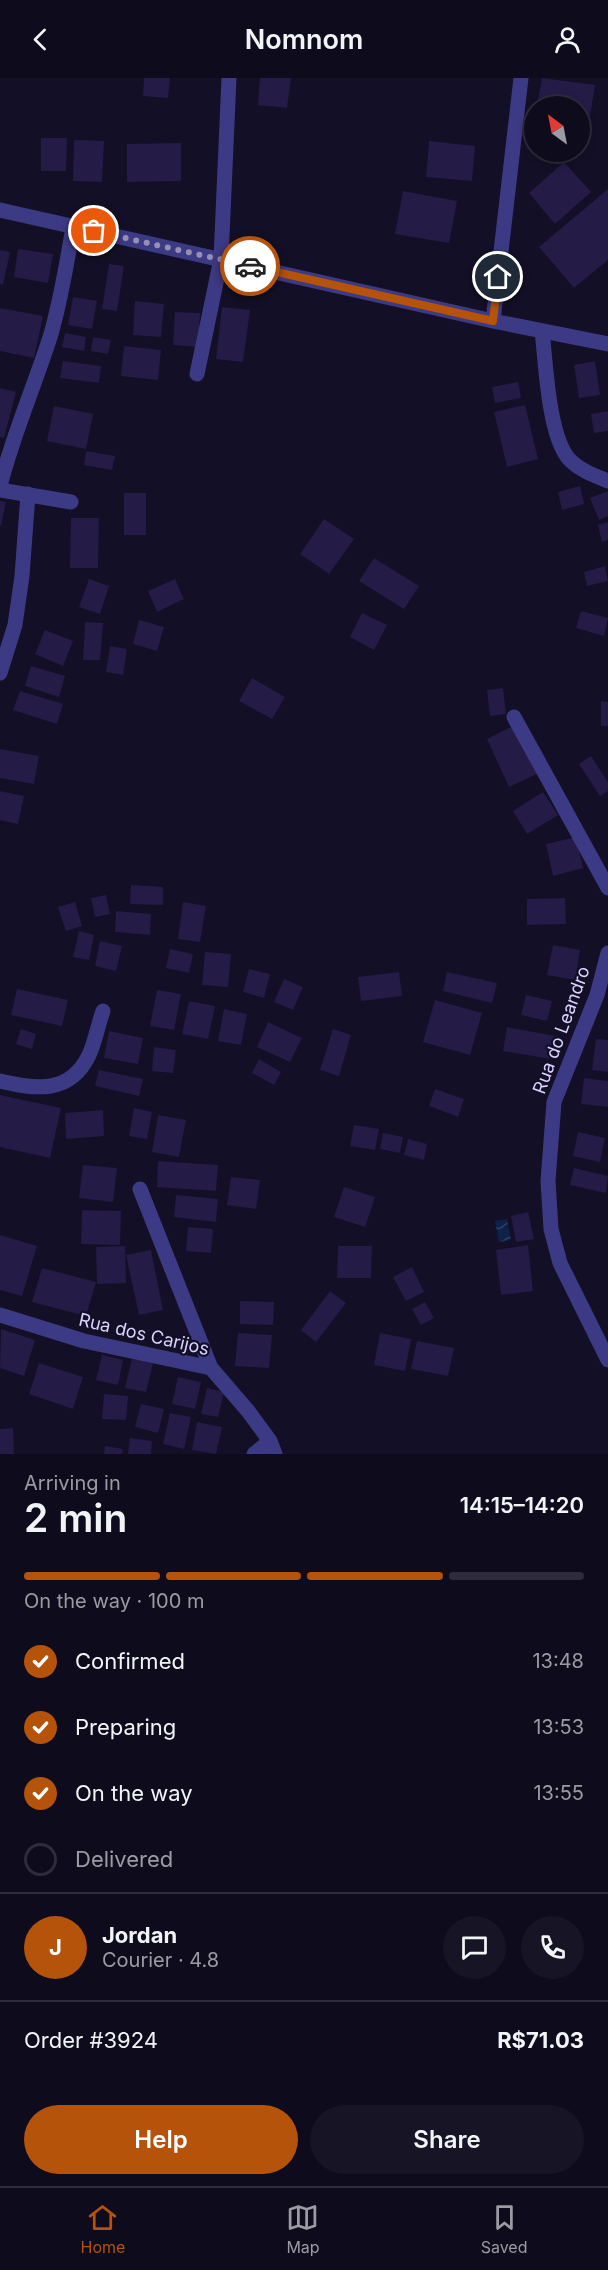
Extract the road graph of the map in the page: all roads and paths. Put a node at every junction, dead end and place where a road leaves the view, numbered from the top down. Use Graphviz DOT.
graph roads {
  1 [pos="229,78"];
  2 [pos="521,78"];
  3 [pos="0,210"];
  4 [pos="73,227"];
  5 [pos="221,259"];
  6 [pos="493,321"];
  7 [pos="542,331"];
  8 [pos="608,344"];
  9 [pos="197,374"];
  10 [pos="608,481"];
  11 [pos="0,488"];
  12 [pos="28,494"];
  13 [pos="71,502"];
  14 [pos="0,673"];
  15 [pos="514,717"];
  16 [pos="608,888"];
  17 [pos="608,953"];
  18 [pos="103,1011"];
  19 [pos="0,1082"];
  20 [pos="140,1189"];
  21 [pos="0,1315"];
  22 [pos="601,1335"];
  23 [pos="608,1360"];
  24 [pos="211,1368"];
  25 [pos="272,1448"];
  26 [pos="254,1454"];
  1 -- 5 [label="street"];
  2 -- 6 [label="street"];
  3 -- 4 [label="street"];
  4 -- 5 [label="street"];
  4 -- 11 [label="street"];
  5 -- 6 [label="street"];
  5 -- 9 [label="street"];
  6 -- 7 [label="street"];
  7 -- 8 [label="street"];
  7 -- 10 [label="street"];
  11 -- 12 [label="street"];
  12 -- 13 [label="street"];
  12 -- 14 [label="street"];
  15 -- 16 [label="street"];
  17 -- 22 [label="street, Rua do Leandro"];
  18 -- 19 [label="street"];
  20 -- 24 [label="street"];
  21 -- 24 [label="street, Rua dos Carijos"];
  22 -- 23 [label="street, Rua do Leandro"];
  24 -- 25 [label="street, Rua dos Carijos"];
  25 -- 26 [label="street"];
}
